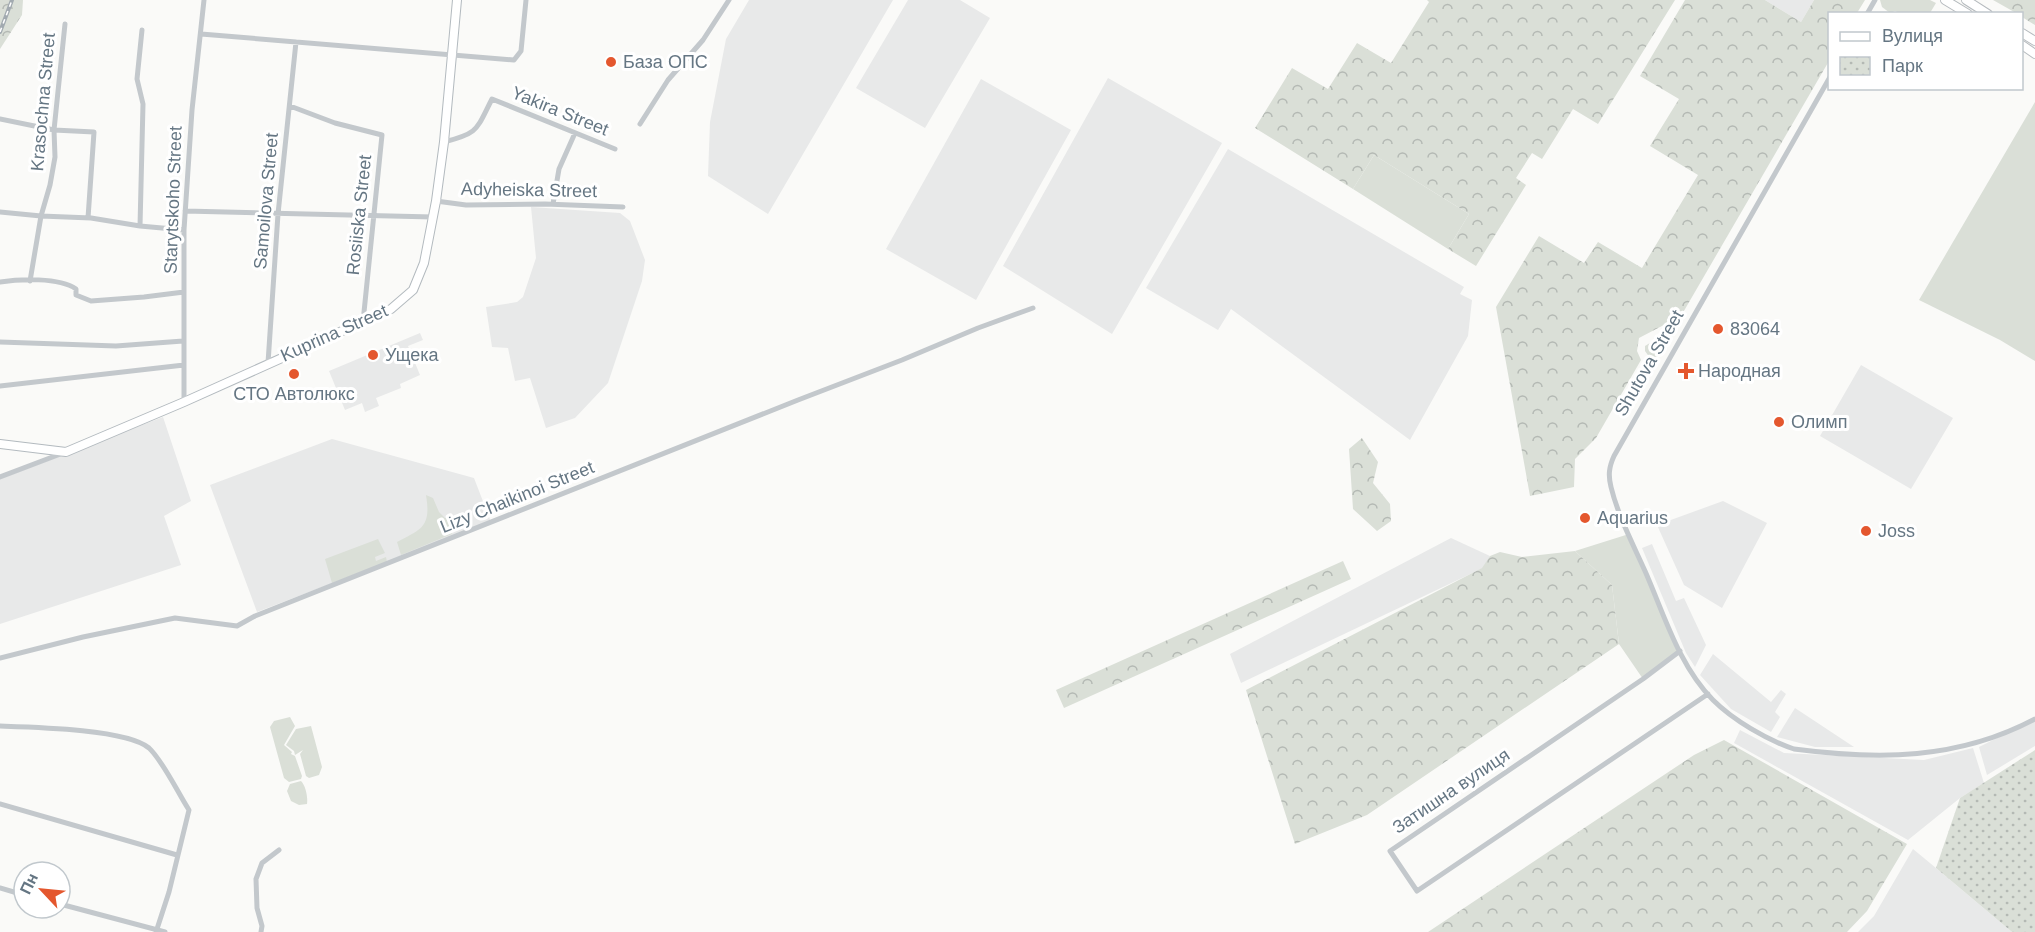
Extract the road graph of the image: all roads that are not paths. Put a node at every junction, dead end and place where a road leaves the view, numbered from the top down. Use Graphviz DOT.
graph roads {
  1 [pos="204,0"];
  2 [pos="457,0"];
  3 [pos="526,0"];
  4 [pos="729,0"];
  5 [pos="1945,0"];
  6 [pos="1966,0"];
  7 [pos="1965,12"];
  8 [pos="1985,12"];
  9 [pos="65,24"];
  10 [pos="142,30"];
  11 [pos="201,34"];
  12 [pos="296,42"];
  13 [pos="452,55"];
  14 [pos="1828,81"];
  15 [pos="290,106"];
  16 [pos="0,119"];
  17 [pos="640,124"];
  18 [pos="54,130"];
  19 [pos="575,133"];
  20 [pos="444,142"];
  21 [pos="615,149"];
  22 [pos="435,201"];
  23 [pos="553,204"];
  24 [pos="623,207"];
  25 [pos="185,211"];
  26 [pos="0,212"];
  27 [pos="278,214"];
  28 [pos="374,215"];
  29 [pos="40,216"];
  30 [pos="432,217"];
  31 [pos="88,218"];
  32 [pos="140,226"];
  33 [pos="184,230"];
  34 [pos="30,281"];
  35 [pos="0,282"];
  36 [pos="184,292"];
  37 [pos="1034,308"];
  38 [pos="363,322"];
  39 [pos="183,341"];
  40 [pos="0,342"];
  41 [pos="268,363"];
  42 [pos="184,365"];
  43 [pos="0,386"];
  44 [pos="184,402"];
  45 [pos="0,444"];
  46 [pos="66,452"];
  47 [pos="0,477"];
  48 [pos="1680,651"];
  49 [pos="0,658"];
  50 [pos="1708,694"];
  51 [pos="2035,719"];
  52 [pos="0,726"];
  53 [pos="0,804"];
  54 [pos="279,850"];
  55 [pos="177,855"];
  56 [pos="72,907"];
  57 [pos="156,931"];
  58 [pos="165,932"];
  59 [pos="261,932"];
  1 -- 11 [label="street, Starytskoho Street"];
  2 -- 13 [label="main road, Kuprina Street"];
  3 -- 13 [label="street"];
  4 -- 17 [label="street"];
  5 -- 7 [label="main road"];
  6 -- 8 [label="main road"];
  9 -- 18 [label="street, Krasochna Street"];
  10 -- 32 [label="street"];
  11 -- 12 [label="street"];
  11 -- 25 [label="street, Starytskoho Street"];
  12 -- 13 [label="street"];
  12 -- 15 [label="street, Samoilova Street"];
  13 -- 20 [label="main road, Kuprina Street"];
  14 -- 48 [label="street, Shutova Street"];
  15 -- 27 [label="street, Samoilova Street"];
  15 -- 28 [label="street, Rosiiska Street"];
  16 -- 18 [label="street"];
  18 -- 29 [label="street, Krasochna Street"];
  18 -- 31 [label="street"];
  19 -- 20 [label="street, Yakira Street"];
  19 -- 21 [label="street, Yakira Street"];
  19 -- 23 [label="street"];
  20 -- 22 [label="main road, Kuprina Street"];
  22 -- 23 [label="street, Adyheiska Street"];
  22 -- 30 [label="main road, Kuprina Street"];
  23 -- 24 [label="street, Adyheiska Street"];
  25 -- 27 [label="street"];
  25 -- 33 [label="street, Starytskoho Street"];
  26 -- 29 [label="street"];
  27 -- 28 [label="street"];
  27 -- 41 [label="street, Samoilova Street"];
  28 -- 30 [label="street"];
  28 -- 38 [label="street, Rosiiska Street"];
  29 -- 31 [label="street"];
  29 -- 34 [label="street, Krasochna Street"];
  30 -- 38 [label="main road, Kuprina Street"];
  31 -- 32 [label="street"];
  32 -- 33 [label="street"];
  33 -- 36 [label="street, Starytskoho Street"];
  34 -- 35 [label="street"];
  34 -- 36 [label="street"];
  36 -- 39 [label="street, Starytskoho Street"];
  37 -- 49 [label="street, Lizy Chaikinoi Street"];
  38 -- 41 [label="main road, Kuprina Street"];
  39 -- 40 [label="street"];
  39 -- 42 [label="street, Starytskoho Street"];
  41 -- 44 [label="main road, Kuprina Street"];
  42 -- 43 [label="street"];
  42 -- 44 [label="street, Starytskoho Street"];
  44 -- 46 [label="main road, Kuprina Street"];
  45 -- 46 [label="main road, Kuprina Street"];
  46 -- 47 [label="street, Kuprina Street"];
  48 -- 50 [label="street, Shutova Street"];
  48 -- 50 [label="street, Затишна вулиця"];
  50 -- 51 [label="street, Shutova Street"];
  52 -- 55 [label="street"];
  53 -- 55 [label="street"];
  54 -- 59 [label="street"];
  55 -- 57 [label="street"];
  56 -- 57 [label="street"];
  57 -- 58 [label="street"];
}
